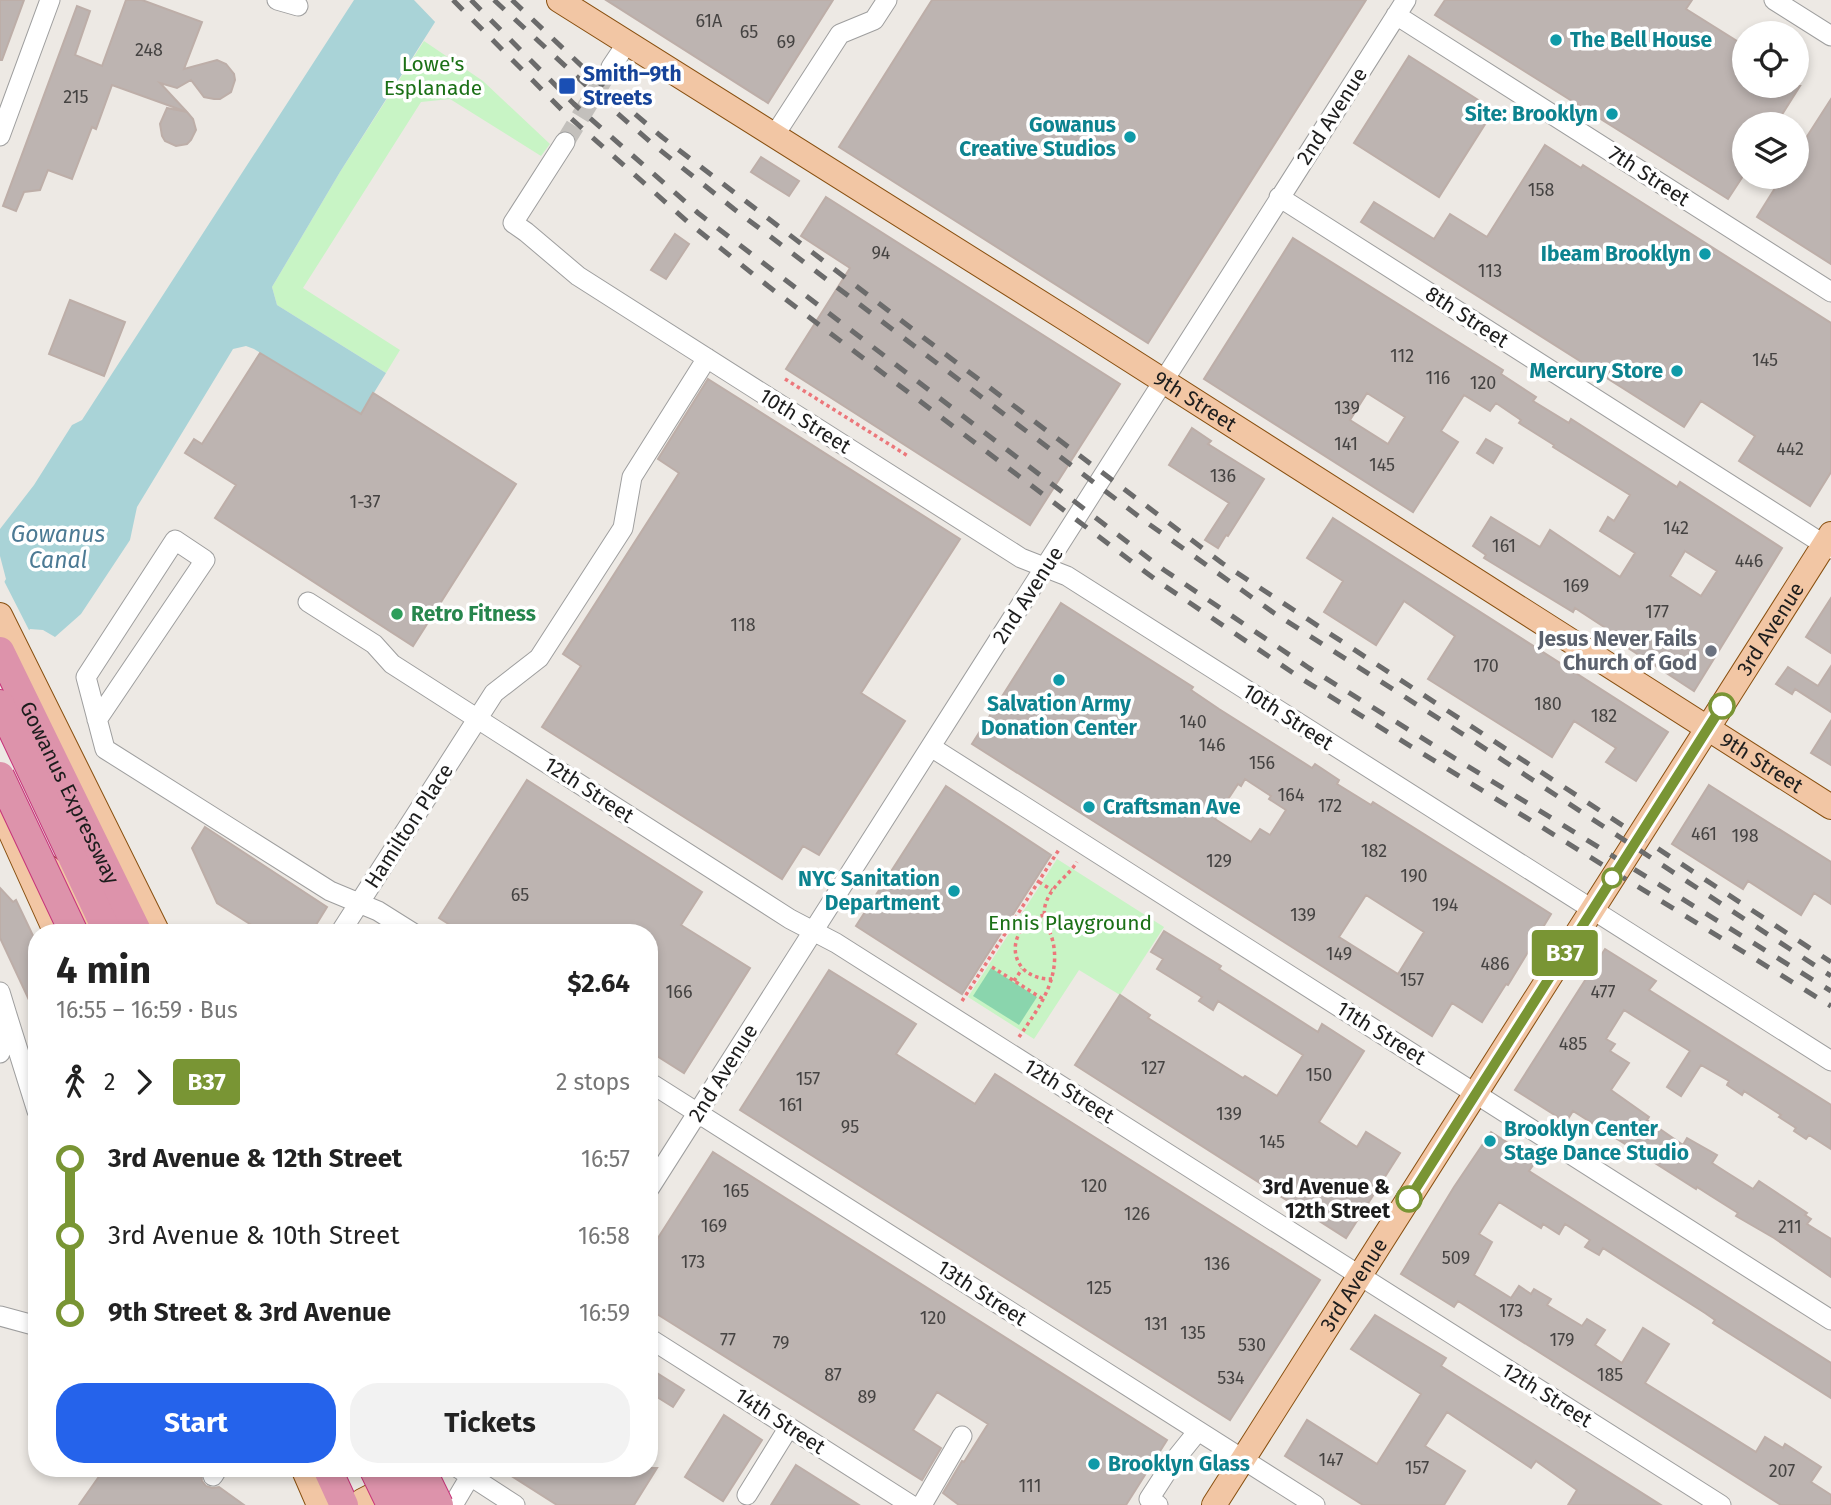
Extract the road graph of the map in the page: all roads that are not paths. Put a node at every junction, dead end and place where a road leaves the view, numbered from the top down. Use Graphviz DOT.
graph roads {
  1 [pos="50,0"];
  2 [pos="277,0"];
  3 [pos="559,0"];
  4 [pos="887,0"];
  5 [pos="1774,0"];
  6 [pos="298,6"];
  7 [pos="1401,8"];
  8 [pos="1831,37"];
  9 [pos="627,43"];
  10 [pos="611,67"];
  11 [pos="2,124"];
  12 [pos="774,136"];
  13 [pos="565,142"];
  14 [pos="1279,197"];
  15 [pos="1831,292"];
  16 [pos="707,358"];
  17 [pos="1163,382"];
  18 [pos="1829,543"];
  19 [pos="1045,567"];
  20 [pos="309,602"];
  21 [pos="0,615"];
  22 [pos="0,651"];
  23 [pos="0,704"];
  24 [pos="478,719"];
  25 [pos="97,720"];
  26 [pos="1707,729"];
  27 [pos="930,747"];
  28 [pos="0,776"];
  29 [pos="1831,807"];
  30 [pos="0,809"];
  31 [pos="14,840"];
  32 [pos="359,902"];
  33 [pos="1592,910"];
  34 [pos="52,924"];
  35 [pos="70,924"];
  36 [pos="86,924"];
  37 [pos="104,924"];
  38 [pos="134,924"];
  39 [pos="154,924"];
  40 [pos="346,924"];
  41 [pos="397,924"];
  42 [pos="813,931"];
  43 [pos="0,992"];
  44 [pos="7,1015"];
  45 [pos="0,1053"];
  46 [pos="1831,1061"];
  47 [pos="28,1082"];
  48 [pos="658,1088"];
  49 [pos="1476,1094"];
  50 [pos="698,1112"];
  51 [pos="658,1175"];
  52 [pos="1360,1276"];
  53 [pos="0,1316"];
  54 [pos="1831,1320"];
  55 [pos="28,1324"];
  56 [pos="658,1344"];
  57 [pos="789,1427"];
  58 [pos="1198,1431"];
  59 [pos="962,1436"];
  60 [pos="1243,1460"];
  61 [pos="307,1477"];
  62 [pos="331,1477"];
  63 [pos="377,1477"];
  64 [pos="402,1477"];
  65 [pos="412,1477"];
  66 [pos="428,1477"];
  67 [pos="429,1477"];
  68 [pos="465,1477"];
  69 [pos="476,1477"];
  70 [pos="747,1495"];
  71 [pos="319,1505"];
  72 [pos="344,1505"];
  73 [pos="359,1505"];
  74 [pos="391,1505"];
  75 [pos="416,1505"];
  76 [pos="439,1505"];
  77 [pos="445,1505"];
  78 [pos="453,1505"];
  79 [pos="515,1505"];
  80 [pos="911,1505"];
  81 [pos="922,1505"];
  82 [pos="1158,1505"];
  83 [pos="1214,1505"];
  84 [pos="1315,1505"];
  85 [pos="1721,1505"];
  1 -- 11 [label="street"];
  2 -- 6 [label="street"];
  3 -- 9 [label="main road, 9th Street"];
  4 -- 12 [label="street"];
  5 -- 8 [label="street"];
  7 -- 14 [label="street, 2nd Avenue"];
  7 -- 15 [label="street, 7th Street"];
  9 -- 10 [label="street"];
  9 -- 12 [label="main road, 9th Street"];
  12 -- 17 [label="main road, 9th Street"];
  13 -- 16 [label="street, 10th Street"];
  14 -- 17 [label="street, 2nd Avenue"];
  14 -- 18 [label="street, 8th Street"];
  16 -- 19 [label="street, 10th Street"];
  16 -- 24 [label="street, Hamilton Place"];
  17 -- 19 [label="street, 2nd Avenue"];
  17 -- 26 [label="main road, 9th Street"];
  18 -- 26 [label="main road, 3rd Avenue"];
  19 -- 27 [label="street, 2nd Avenue"];
  19 -- 33 [label="street, 10th Street"];
  20 -- 24 [label="street, 12th Street"];
  21 -- 39 [label="main road"];
  22 -- 38 [label="highway, Gowanus Expressway"];
  23 -- 37 [label="highway"];
  24 -- 32 [label="street, Hamilton Place"];
  24 -- 42 [label="street, 12th Street"];
  25 -- 25 [label="street"];
  25 -- 32 [label="street"];
  26 -- 29 [label="main road, 9th Street"];
  26 -- 33 [label="main road, 3rd Avenue"];
  27 -- 42 [label="street, 2nd Avenue"];
  27 -- 49 [label="street, 11th Street"];
  28 -- 35 [label="highway, bridge"];
  30 -- 31 [label="main road"];
  31 -- 34 [label="main road"];
  31 -- 36 [label="main road"];
  32 -- 40 [label="street, Hamilton Place"];
  32 -- 41 [label="street"];
  33 -- 46 [label="street, 10th Street"];
  33 -- 49 [label="main road, 3rd Avenue"];
  42 -- 50 [label="street, 2nd Avenue"];
  42 -- 52 [label="street, 12th Street"];
  43 -- 44 [label="street"];
  44 -- 45 [label="street"];
  44 -- 47 [label="street"];
  48 -- 50 [label="street, 13th Street"];
  49 -- 52 [label="main road, 3rd Avenue"];
  49 -- 54 [label="street, 11th Street"];
  50 -- 51 [label="street, 2nd Avenue"];
  50 -- 58 [label="street, 13th Street"];
  52 -- 60 [label="main road, 3rd Avenue"];
  52 -- 85 [label="street, 12th Street"];
  53 -- 55 [label="street"];
  56 -- 57 [label="street, 14th Street"];
  57 -- 70 [label="street"];
  57 -- 80 [label="street, 14th Street"];
  58 -- 60 [label="street, 13th Street"];
  58 -- 82 [label="street"];
  59 -- 81 [label="street"];
  60 -- 83 [label="main road, 3rd Avenue"];
  60 -- 84 [label="street, 13th Street"];
  61 -- 71 [label="main road"];
  62 -- 72 [label="highway"];
  63 -- 74 [label="highway, bridge"];
  64 -- 75 [label="highway, bridge"];
  65 -- 73 [label="main road"];
  66 -- 76 [label="highway, bridge"];
  67 -- 77 [label="main road"];
  68 -- 78 [label="street"];
  69 -- 79 [label="street"];
}
